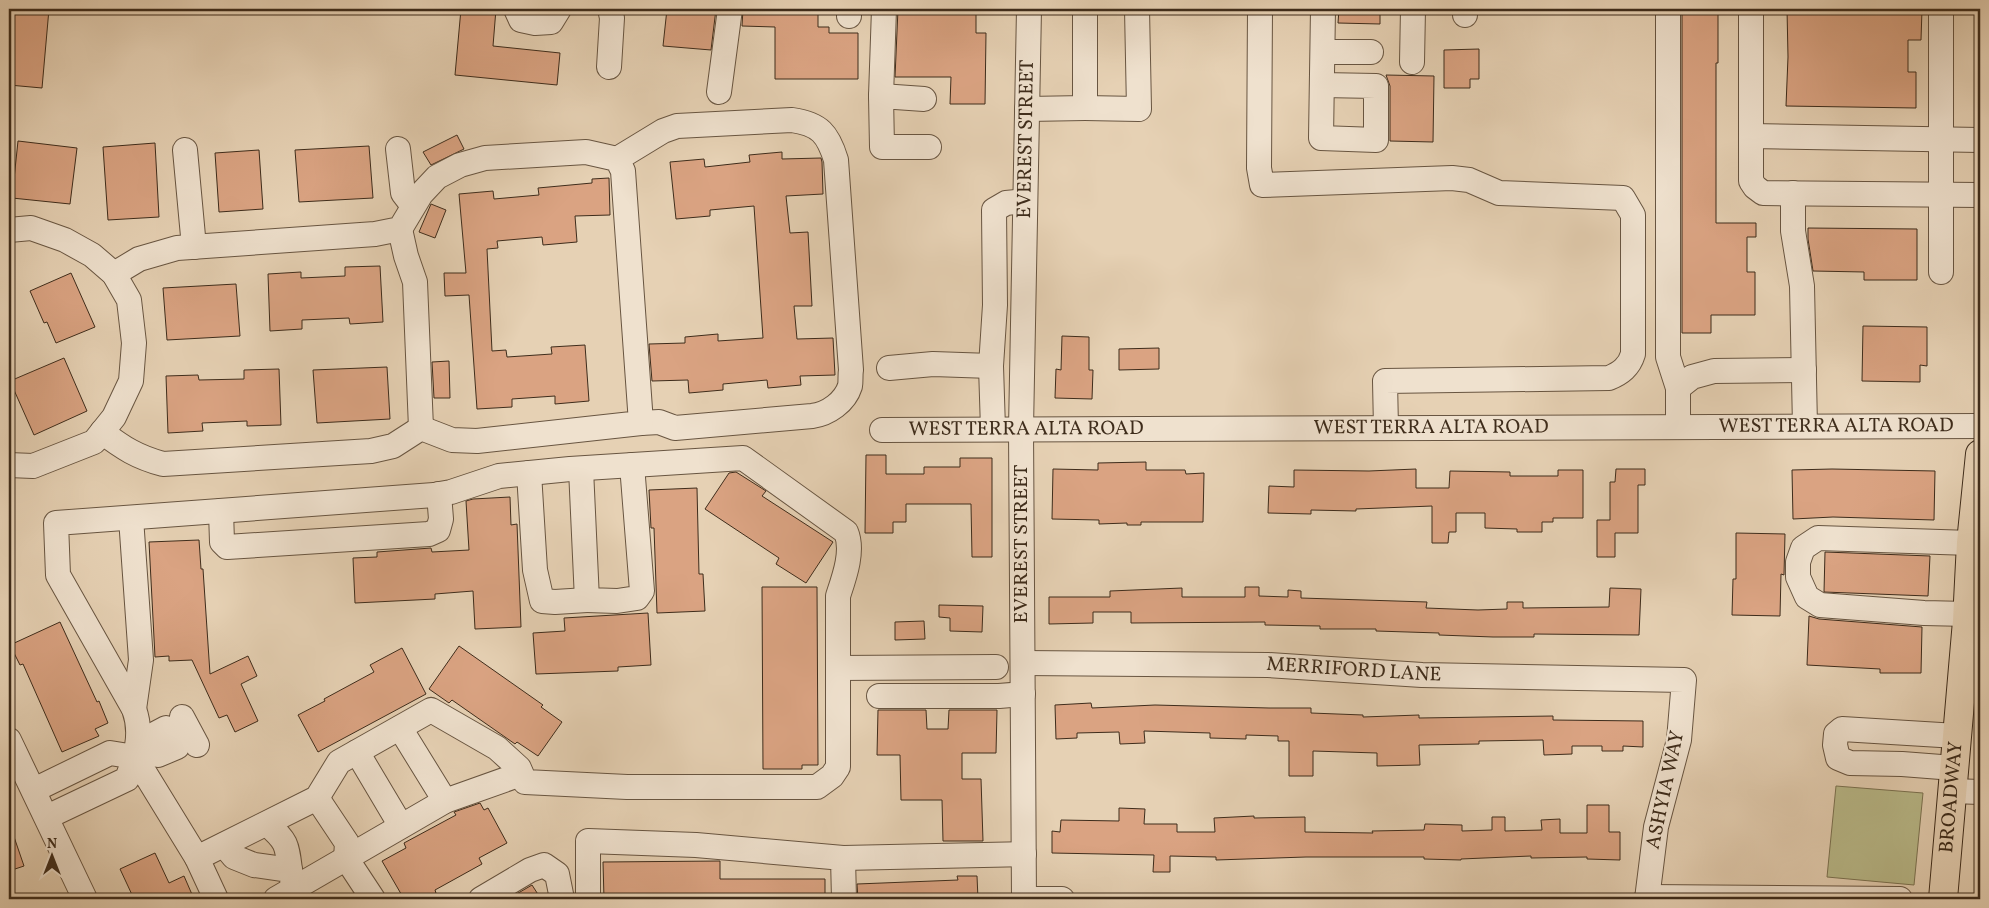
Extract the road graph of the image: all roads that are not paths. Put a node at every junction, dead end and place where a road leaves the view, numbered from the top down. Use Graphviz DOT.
graph roads {
  1 [pos="516,9"];
  2 [pos="559,9"];
  3 [pos="610,9"];
  4 [pos="730,9"];
  5 [pos="884,9"];
  6 [pos="1029,9"];
  7 [pos="1085,9"];
  8 [pos="1137,9"];
  9 [pos="1260,9"];
  10 [pos="1323,9"];
  11 [pos="1413,9"];
  12 [pos="1668,9"];
  13 [pos="1751,9"];
  14 [pos="1941,9"];
  15 [pos="1323,52"];
  16 [pos="1371,52"];
  17 [pos="1412,62"];
  18 [pos="609,67"];
  19 [pos="1322,86"];
  20 [pos="718,92"];
  21 [pos="881,96"];
  22 [pos="924,100"];
  23 [pos="1085,108"];
  24 [pos="1027,109"];
  25 [pos="1751,136"];
  26 [pos="1941,139"];
  27 [pos="1980,140"];
  28 [pos="929,147"];
  29 [pos="185,150"];
  30 [pos="398,150"];
  31 [pos="617,159"];
  32 [pos="1793,193"];
  33 [pos="1941,195"];
  34 [pos="1980,195"];
  35 [pos="1025,202"];
  36 [pos="413,206"];
  37 [pos="400,228"];
  38 [pos="9,230"];
  39 [pos="194,247"];
  40 [pos="1941,272"];
  41 [pos="114,274"];
  42 [pos="991,366"];
  43 [pos="889,368"];
  44 [pos="1804,370"];
  45 [pos="1678,388"];
  46 [pos="640,423"];
  47 [pos="1805,426"];
  48 [pos="1980,426"];
  49 [pos="1678,427"];
  50 [pos="421,428"];
  51 [pos="1386,428"];
  52 [pos="993,429"];
  53 [pos="1021,429"];
  54 [pos="882,430"];
  55 [pos="102,432"];
  56 [pos="1980,454"];
  57 [pos="632,465"];
  58 [pos="9,466"];
  59 [pos="581,469"];
  60 [pos="529,473"];
  61 [pos="439,494"];
  62 [pos="221,511"];
  63 [pos="131,518"];
  64 [pos="1974,540"];
  65 [pos="587,600"];
  66 [pos="1971,619"];
  67 [pos="1023,663"];
  68 [pos="996,667"];
  69 [pos="838,668"];
  70 [pos="1684,680"];
  71 [pos="1023,694"];
  72 [pos="879,696"];
  73 [pos="134,709"];
  74 [pos="400,728"];
  75 [pos="187,732"];
  76 [pos="1957,736"];
  77 [pos="9,740"];
  78 [pos="357,752"];
  79 [pos="141,754"];
  80 [pos="521,774"];
  81 [pos="1953,780"];
  82 [pos="34,790"];
  83 [pos="1980,792"];
  84 [pos="317,798"];
  85 [pos="445,801"];
  86 [pos="46,817"];
  87 [pos="267,824"];
  88 [pos="402,826"];
  89 [pos="224,844"];
  90 [pos="1024,854"];
  91 [pos="197,858"];
  92 [pos="346,858"];
  93 [pos="844,858"];
  94 [pos="287,886"];
  95 [pos="1647,898"];
  96 [pos="85,899"];
  97 [pos="216,899"];
  98 [pos="373,899"];
  99 [pos="481,899"];
  100 [pos="562,899"];
  101 [pos="588,899"];
  102 [pos="844,899"];
  103 [pos="1024,899"];
  104 [pos="1062,899"];
  105 [pos="1900,899"];
  106 [pos="1943,899"];
  1 -- 2 [label="street"];
  3 -- 18 [label="street"];
  4 -- 20 [label="street"];
  5 -- 21 [label="street"];
  6 -- 24 [label="street, EVEREST STREET"];
  7 -- 23 [label="street"];
  8 -- 23 [label="street"];
  9 -- 51 [label="street"];
  10 -- 15 [label="street"];
  11 -- 17 [label="street"];
  12 -- 45 [label="street"];
  13 -- 25 [label="street"];
  14 -- 26 [label="street"];
  15 -- 16 [label="street"];
  15 -- 19 [label="street"];
  21 -- 22 [label="street"];
  21 -- 28 [label="street"];
  23 -- 24 [label="street"];
  24 -- 35 [label="street, EVEREST STREET"];
  25 -- 26 [label="street"];
  25 -- 32 [label="street"];
  26 -- 27 [label="street"];
  26 -- 33 [label="street"];
  29 -- 39 [label="street"];
  30 -- 36 [label="street"];
  31 -- 36 [label="street"];
  31 -- 46 [label="street"];
  31 -- 46 [label="street"];
  32 -- 33 [label="street"];
  32 -- 44 [label="street"];
  33 -- 34 [label="street"];
  33 -- 40 [label="street"];
  35 -- 42 [label="street"];
  35 -- 53 [label="street, EVEREST STREET"];
  36 -- 37 [label="street"];
  37 -- 39 [label="street"];
  37 -- 50 [label="street"];
  38 -- 41 [label="street"];
  39 -- 41 [label="street"];
  41 -- 55 [label="street"];
  42 -- 43 [label="street"];
  42 -- 52 [label="street"];
  44 -- 45 [label="street"];
  44 -- 47 [label="street"];
  45 -- 49 [label="street"];
  46 -- 50 [label="street"];
  47 -- 48 [label="street, WEST TERRA ALTA ROAD"];
  47 -- 49 [label="street, WEST TERRA ALTA ROAD"];
  49 -- 51 [label="street, WEST TERRA ALTA ROAD"];
  50 -- 55 [label="street"];
  51 -- 53 [label="street, WEST TERRA ALTA ROAD"];
  52 -- 53 [label="street, WEST TERRA ALTA ROAD"];
  52 -- 54 [label="street, WEST TERRA ALTA ROAD"];
  53 -- 67 [label="street, EVEREST STREET"];
  55 -- 58 [label="street"];
  56 -- 64 [label="main road, BROADWAY"];
  57 -- 59 [label="street"];
  57 -- 65 [label="street"];
  57 -- 69 [label="street"];
  59 -- 60 [label="street"];
  59 -- 65 [label="street"];
  60 -- 61 [label="street"];
  60 -- 65 [label="street"];
  61 -- 62 [label="street"];
  61 -- 62 [label="street"];
  62 -- 63 [label="street"];
  63 -- 73 [label="street"];
  63 -- 73 [label="street"];
  64 -- 66 [label="main road, BROADWAY"];
  64 -- 66 [label="street"];
  66 -- 76 [label="main road, BROADWAY"];
  67 -- 70 [label="street, MERRIFORD LANE"];
  67 -- 71 [label="street, EVEREST STREET"];
  68 -- 69 [label="street"];
  69 -- 80 [label="street"];
  70 -- 95 [label="street, ASHYIA WAY"];
  71 -- 72 [label="street"];
  71 -- 90 [label="street, EVEREST STREET"];
  73 -- 79 [label="street"];
  74 -- 78 [label="street"];
  74 -- 80 [label="street"];
  74 -- 85 [label="street"];
  75 -- 79 [label="street"];
  76 -- 81 [label="main road, BROADWAY"];
  76 -- 81 [label="street"];
  77 -- 82 [label="street"];
  78 -- 84 [label="street"];
  78 -- 88 [label="street"];
  79 -- 82 [label="street"];
  79 -- 86 [label="street"];
  79 -- 91 [label="street"];
  80 -- 85 [label="street"];
  81 -- 83 [label="street"];
  81 -- 106 [label="main road, BROADWAY"];
  82 -- 86 [label="street"];
  84 -- 87 [label="street"];
  84 -- 92 [label="street"];
  85 -- 88 [label="street"];
  86 -- 96 [label="street"];
  87 -- 89 [label="street"];
  87 -- 94 [label="street"];
  88 -- 92 [label="street"];
  89 -- 91 [label="street"];
  89 -- 94 [label="street"];
  90 -- 93 [label="street"];
  90 -- 103 [label="street, EVEREST STREET"];
  91 -- 97 [label="street"];
  92 -- 94 [label="street"];
  92 -- 98 [label="street"];
  93 -- 101 [label="street"];
  93 -- 102 [label="street"];
  95 -- 105 [label="street"];
  99 -- 100 [label="street"];
  103 -- 104 [label="street"];
}
